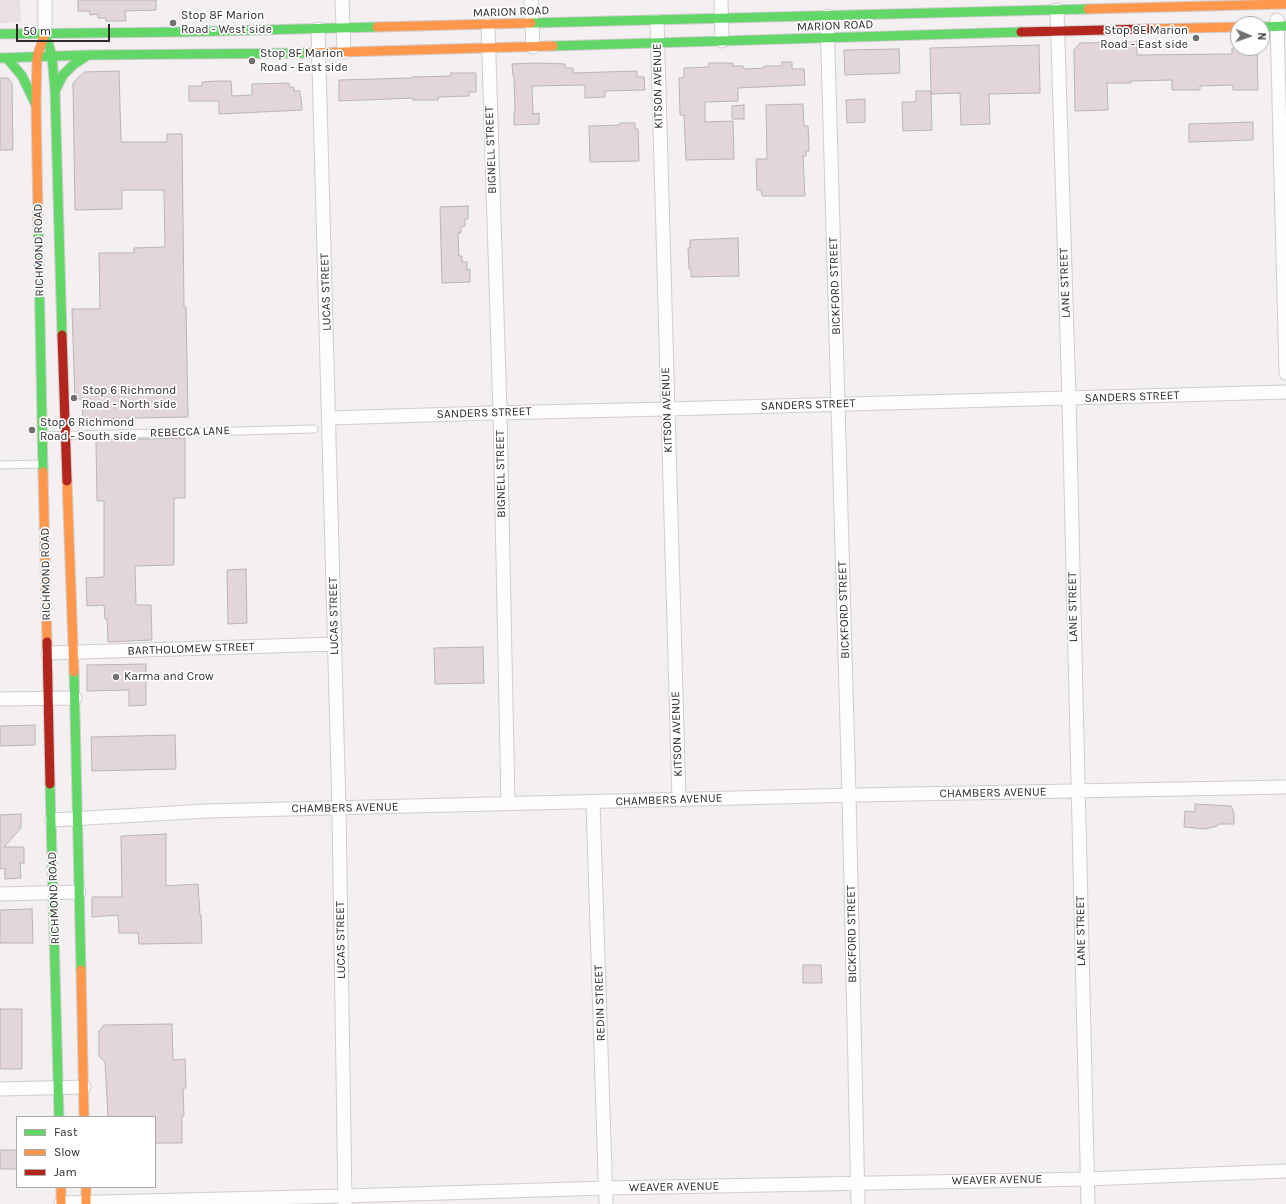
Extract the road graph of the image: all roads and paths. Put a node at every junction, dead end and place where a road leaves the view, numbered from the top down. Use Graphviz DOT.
graph roads {
  1 [pos="45,0"];
  2 [pos="342,0"];
  3 [pos="531,0"];
  4 [pos="720,0"];
  5 [pos="912,0"];
  6 [pos="1282,4"];
  7 [pos="1102,5"];
  8 [pos="1057,10"];
  9 [pos="912,14"];
  10 [pos="827,16"];
  11 [pos="721,20"];
  12 [pos="656,21"];
  13 [pos="532,23"];
  14 [pos="488,25"];
  15 [pos="1282,26"];
  16 [pos="1230,27"];
  17 [pos="1270,27"];
  18 [pos="343,28"];
  19 [pos="318,29"];
  20 [pos="1103,30"];
  21 [pos="1057,31"];
  22 [pos="45,33"];
  23 [pos="0,34"];
  24 [pos="913,36"];
  25 [pos="828,38"];
  26 [pos="722,41"];
  27 [pos="657,43"];
  28 [pos="533,47"];
  29 [pos="488,48"];
  30 [pos="344,52"];
  31 [pos="319,53"];
  32 [pos="88,55"];
  33 [pos="37,57"];
  34 [pos="52,57"];
  35 [pos="3,58"];
  36 [pos="55,91"];
  37 [pos="36,105"];
  38 [pos="1286,373"];
  39 [pos="1286,392"];
  40 [pos="1069,398"];
  41 [pos="839,404"];
  42 [pos="667,409"];
  43 [pos="500,412"];
  44 [pos="330,418"];
  45 [pos="314,429"];
  46 [pos="42,436"];
  47 [pos="65,436"];
  48 [pos="0,464"];
  49 [pos="43,464"];
  50 [pos="335,644"];
  51 [pos="48,653"];
  52 [pos="74,653"];
  53 [pos="48,698"];
  54 [pos="74,698"];
  55 [pos="0,699"];
  56 [pos="1286,787"];
  57 [pos="1078,791"];
  58 [pos="849,795"];
  59 [pos="679,800"];
  60 [pos="593,802"];
  61 [pos="508,804"];
  62 [pos="339,809"];
  63 [pos="77,819"];
  64 [pos="52,820"];
  65 [pos="79,892"];
  66 [pos="54,893"];
  67 [pos="0,894"];
  68 [pos="59,1087"];
  69 [pos="84,1087"];
  70 [pos="0,1089"];
  71 [pos="59,1116"];
  72 [pos="84,1116"];
  73 [pos="1286,1171"];
  74 [pos="1087,1179"];
  75 [pos="858,1183"];
  76 [pos="61,1188"];
  77 [pos="86,1188"];
  78 [pos="606,1188"];
  79 [pos="345,1200"];
  80 [pos="86,1203"];
  81 [pos="61,1204"];
  82 [pos="606,1204"];
  83 [pos="858,1204"];
  84 [pos="1088,1204"];
  1 -- 22 [label="street, RICHMOND ROAD"];
  2 -- 18 [label="street"];
  3 -- 13 [label="street"];
  4 -- 11 [label="street"];
  5 -- 9 [label="street"];
  6 -- 7 [label="main road, MARION ROAD"];
  6 -- 15 [label="street"];
  7 -- 8 [label="main road, MARION ROAD"];
  7 -- 20 [label="street"];
  8 -- 9 [label="main road, MARION ROAD"];
  8 -- 21 [label="street, LANE STREET"];
  9 -- 10 [label="main road, MARION ROAD"];
  9 -- 24 [label="street"];
  10 -- 11 [label="main road, MARION ROAD"];
  10 -- 25 [label="street, BICKFORD STREET"];
  11 -- 12 [label="main road, MARION ROAD"];
  11 -- 26 [label="street"];
  12 -- 13 [label="main road, MARION ROAD"];
  12 -- 27 [label="street, KITSON AVENUE"];
  13 -- 14 [label="main road, MARION ROAD"];
  13 -- 28 [label="street"];
  14 -- 18 [label="main road, MARION ROAD"];
  14 -- 29 [label="street, BIGNELL STREET"];
  15 -- 17 [label="main road"];
  15 -- 38 [label="street"];
  16 -- 20 [label="main road, MARION ROAD"];
  18 -- 19 [label="main road, MARION ROAD"];
  18 -- 30 [label="street"];
  19 -- 22 [label="main road, MARION ROAD"];
  19 -- 31 [label="street, LUCAS STREET"];
  20 -- 21 [label="main road, MARION ROAD"];
  21 -- 24 [label="main road, MARION ROAD"];
  21 -- 40 [label="street, LANE STREET"];
  22 -- 23 [label="main road, MARION ROAD"];
  22 -- 33 [label="main road, RICHMOND ROAD"];
  22 -- 34 [label="main road, RICHMOND ROAD"];
  24 -- 25 [label="main road, MARION ROAD"];
  25 -- 26 [label="main road, MARION ROAD"];
  25 -- 41 [label="street, BICKFORD STREET"];
  26 -- 27 [label="main road, MARION ROAD"];
  27 -- 28 [label="main road, MARION ROAD"];
  27 -- 42 [label="street, KITSON AVENUE"];
  28 -- 29 [label="main road, MARION ROAD"];
  29 -- 30 [label="main road, MARION ROAD"];
  29 -- 43 [label="street, BIGNELL STREET"];
  30 -- 31 [label="main road, MARION ROAD"];
  31 -- 32 [label="main road, MARION ROAD"];
  31 -- 44 [label="street, LUCAS STREET"];
  32 -- 34 [label="main road, MARION ROAD"];
  32 -- 36 [label="main road"];
  33 -- 34 [label="main road, MARION ROAD"];
  33 -- 35 [label="main road, MARION ROAD"];
  33 -- 37 [label="main road, RICHMOND ROAD"];
  34 -- 36 [label="main road, RICHMOND ROAD"];
  35 -- 37 [label="main road"];
  36 -- 47 [label="main road, RICHMOND ROAD"];
  37 -- 46 [label="main road, RICHMOND ROAD"];
  39 -- 40 [label="street, SANDERS STREET"];
  40 -- 41 [label="street, SANDERS STREET"];
  40 -- 57 [label="street, LANE STREET"];
  41 -- 42 [label="street, SANDERS STREET"];
  41 -- 58 [label="street, BICKFORD STREET"];
  42 -- 43 [label="street, SANDERS STREET"];
  42 -- 59 [label="street, KITSON AVENUE"];
  43 -- 44 [label="street, SANDERS STREET"];
  43 -- 61 [label="street, BIGNELL STREET"];
  44 -- 50 [label="street, LUCAS STREET"];
  45 -- 47 [label="lane, REBECCA LANE"];
  46 -- 47 [label="lane, REBECCA LANE"];
  46 -- 49 [label="main road, RICHMOND ROAD"];
  47 -- 52 [label="main road, RICHMOND ROAD"];
  48 -- 49 [label="lane"];
  49 -- 51 [label="main road, RICHMOND ROAD"];
  50 -- 52 [label="street, BARTHOLOMEW STREET"];
  50 -- 62 [label="street, LUCAS STREET"];
  51 -- 52 [label="street, BARTHOLOMEW STREET"];
  51 -- 53 [label="main road, RICHMOND ROAD"];
  52 -- 54 [label="main road, RICHMOND ROAD"];
  53 -- 54 [label="street"];
  53 -- 55 [label="street"];
  53 -- 64 [label="main road, RICHMOND ROAD"];
  54 -- 63 [label="main road, RICHMOND ROAD"];
  56 -- 57 [label="street, CHAMBERS AVENUE"];
  57 -- 58 [label="street, CHAMBERS AVENUE"];
  57 -- 74 [label="street, LANE STREET"];
  58 -- 59 [label="street, CHAMBERS AVENUE"];
  58 -- 75 [label="street, BICKFORD STREET"];
  59 -- 60 [label="street, CHAMBERS AVENUE"];
  60 -- 61 [label="street, CHAMBERS AVENUE"];
  60 -- 78 [label="street, REDIN STREET"];
  61 -- 62 [label="street, CHAMBERS AVENUE"];
  62 -- 63 [label="street, CHAMBERS AVENUE"];
  62 -- 79 [label="street, LUCAS STREET"];
  63 -- 64 [label="street, CHAMBERS AVENUE"];
  63 -- 65 [label="main road, RICHMOND ROAD"];
  64 -- 66 [label="main road, RICHMOND ROAD"];
  65 -- 66 [label="street"];
  65 -- 69 [label="main road, RICHMOND ROAD"];
  66 -- 67 [label="street"];
  66 -- 68 [label="main road, RICHMOND ROAD"];
  68 -- 69 [label="street"];
  68 -- 70 [label="street"];
  68 -- 71 [label="main road, RICHMOND ROAD"];
  69 -- 72 [label="main road, RICHMOND ROAD"];
  73 -- 74 [label="street, WEAVER AVENUE"];
  74 -- 75 [label="street, WEAVER AVENUE"];
  74 -- 84 [label="street, LANE STREET"];
  75 -- 78 [label="street, WEAVER AVENUE"];
  75 -- 83 [label="street, BICKFORD STREET"];
  76 -- 81 [label="main road"];
  77 -- 80 [label="main road"];
  78 -- 79 [label="street, WEAVER AVENUE"];
  78 -- 82 [label="street, REDIN STREET"];
  79 -- 80 [label="street, WEAVER AVENUE"];
  80 -- 81 [label="street, WEAVER AVENUE"];
}
